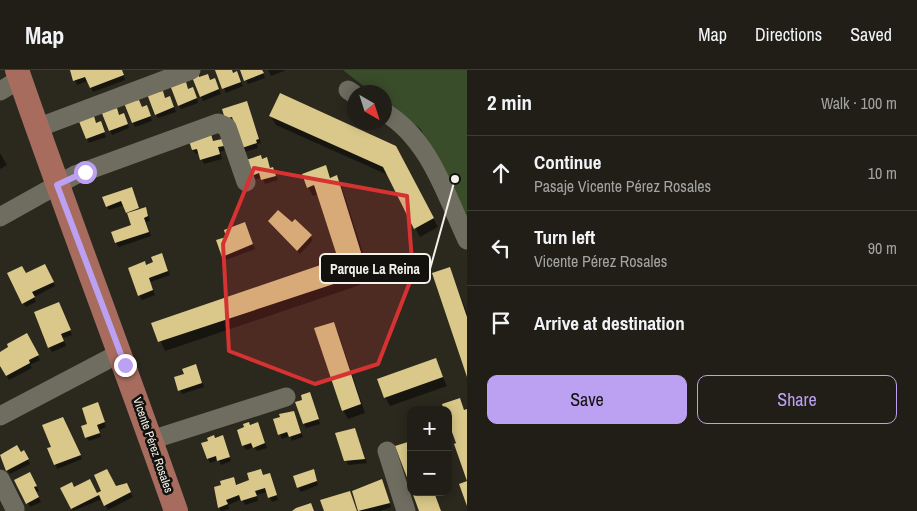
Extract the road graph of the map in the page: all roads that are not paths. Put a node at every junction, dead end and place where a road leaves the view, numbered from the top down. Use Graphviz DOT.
graph roads {
  1 [pos="191,70"];
  2 [pos="18,74"];
  3 [pos="0,92"];
  4 [pos="392,116"];
  5 [pos="36,128"];
  6 [pos="246,182"];
  7 [pos="57,185"];
  8 [pos="0,217"];
  9 [pos="467,240"];
  10 [pos="120,352"];
  11 [pos="286,398"];
  12 [pos="0,416"];
  13 [pos="151,440"];
  14 [pos="387,451"];
  15 [pos="0,479"];
  16 [pos="15,509"];
  17 [pos="176,511"];
  18 [pos="406,511"];
  1 -- 5 [label="street"];
  2 -- 3 [label="street"];
  2 -- 5 [label="main road, Vicente Pérez Rosales"];
  4 -- 9 [label="street"];
  5 -- 7 [label="main road, Vicente Pérez Rosales"];
  6 -- 7 [label="street"];
  7 -- 8 [label="street"];
  7 -- 10 [label="main road, Vicente Pérez Rosales"];
  10 -- 12 [label="street"];
  10 -- 13 [label="main road, Vicente Pérez Rosales"];
  11 -- 13 [label="street"];
  13 -- 17 [label="main road, Vicente Pérez Rosales"];
  14 -- 18 [label="street"];
  15 -- 16 [label="street"];
}
